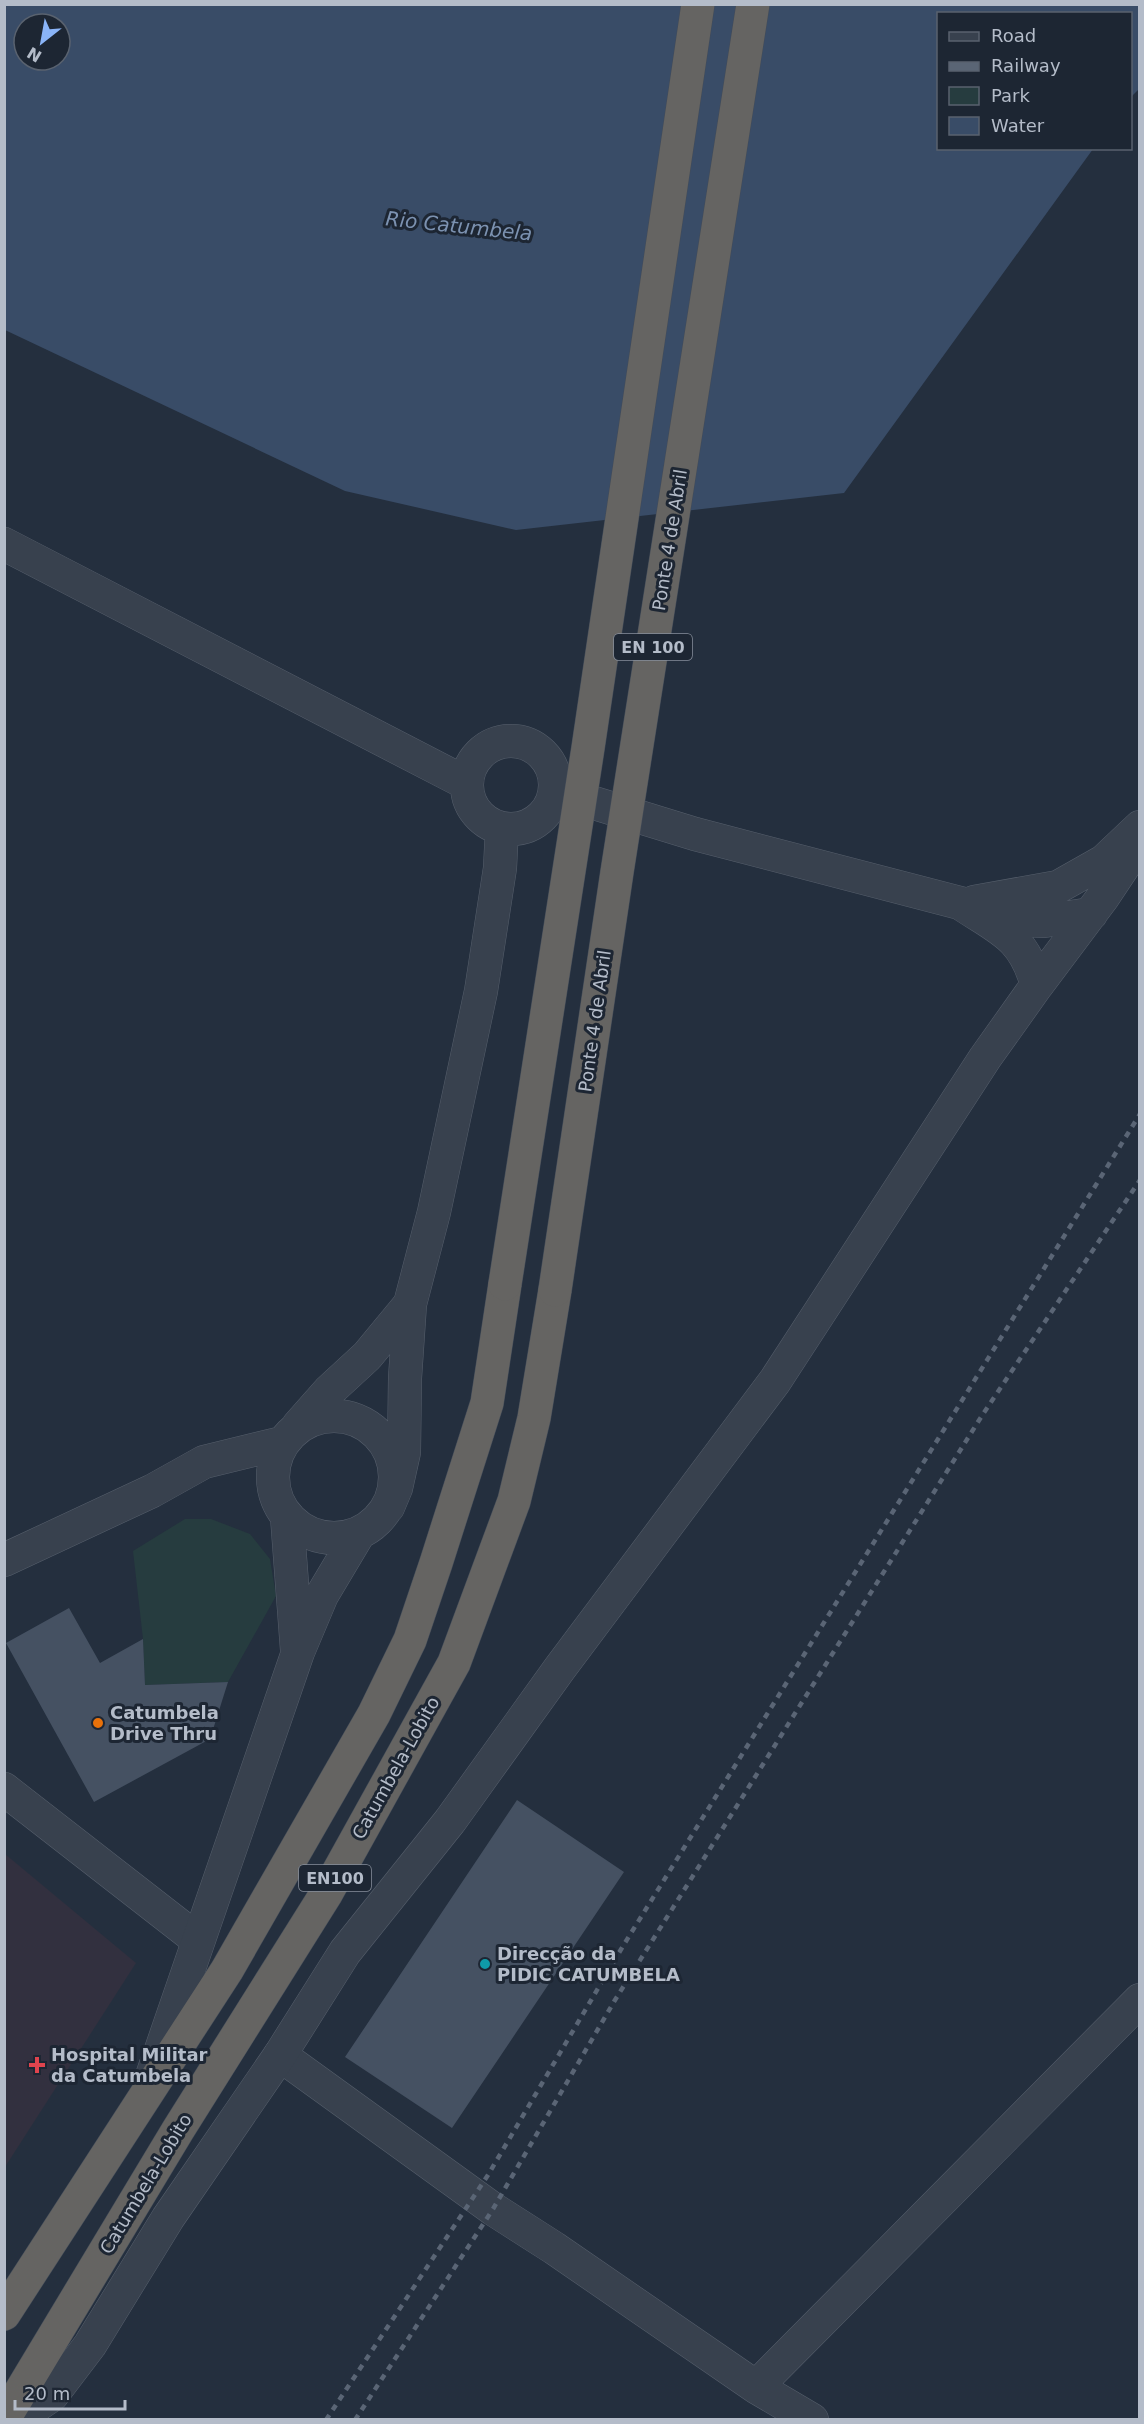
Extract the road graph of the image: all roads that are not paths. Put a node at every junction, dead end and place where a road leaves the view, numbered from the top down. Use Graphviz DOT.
graph roads {
  1 [pos="698,4"];
  2 [pos="753,4"];
  3 [pos="4,544"];
  4 [pos="466,783"];
  5 [pos="555,791"];
  6 [pos="1140,827"];
  7 [pos="502,828"];
  8 [pos="1140,842"];
  9 [pos="960,903"];
  10 [pos="1091,914"];
  11 [pos="1037,985"];
  12 [pos="505,1284"];
  13 [pos="555,1290"];
  14 [pos="410,1304"];
  15 [pos="289,1436"];
  16 [pos="272,1480"];
  17 [pos="152,1491"];
  18 [pos="388,1507"];
  19 [pos="286,1517"];
  20 [pos="359,1533"];
  21 [pos="6,1561"];
  22 [pos="298,1652"];
  23 [pos="4,1789"];
  24 [pos="198,1940"];
  25 [pos="1140,2000"];
  26 [pos="280,2055"];
  27 [pos="146,2095"];
  28 [pos="4,2314"];
  29 [pos="756,2387"];
  30 [pos="4,2419"];
  31 [pos="15,2420"];
  32 [pos="812,2420"];
  1 -- 12 [label="highway, EN 100, bridge"];
  2 -- 13 [label="highway, Ponte 4 de Abril / EN 100, bridge"];
  3 -- 4 [label="street"];
  4 -- 5 [label="street"];
  4 -- 7 [label="street"];
  5 -- 7 [label="street"];
  5 -- 9 [label="street"];
  6 -- 9 [label="street"];
  7 -- 14 [label="street"];
  8 -- 10 [label="street"];
  9 -- 10 [label="street"];
  9 -- 11 [label="street"];
  10 -- 11 [label="street"];
  11 -- 26 [label="street"];
  12 -- 27 [label="highway, EN100"];
  13 -- 30 [label="highway, Catumbela-Lobito / EN100"];
  14 -- 15 [label="street"];
  14 -- 18 [label="street"];
  15 -- 16 [label="street"];
  15 -- 17 [label="street"];
  15 -- 18 [label="street"];
  16 -- 17 [label="street"];
  16 -- 19 [label="street"];
  17 -- 21 [label="street"];
  18 -- 20 [label="street"];
  19 -- 20 [label="street"];
  19 -- 22 [label="street"];
  20 -- 22 [label="street"];
  22 -- 24 [label="street"];
  23 -- 24 [label="street"];
  24 -- 27 [label="street"];
  25 -- 29 [label="street"];
  26 -- 29 [label="street"];
  26 -- 31 [label="street"];
  27 -- 28 [label="highway, EN100"];
  29 -- 32 [label="street"];
}
